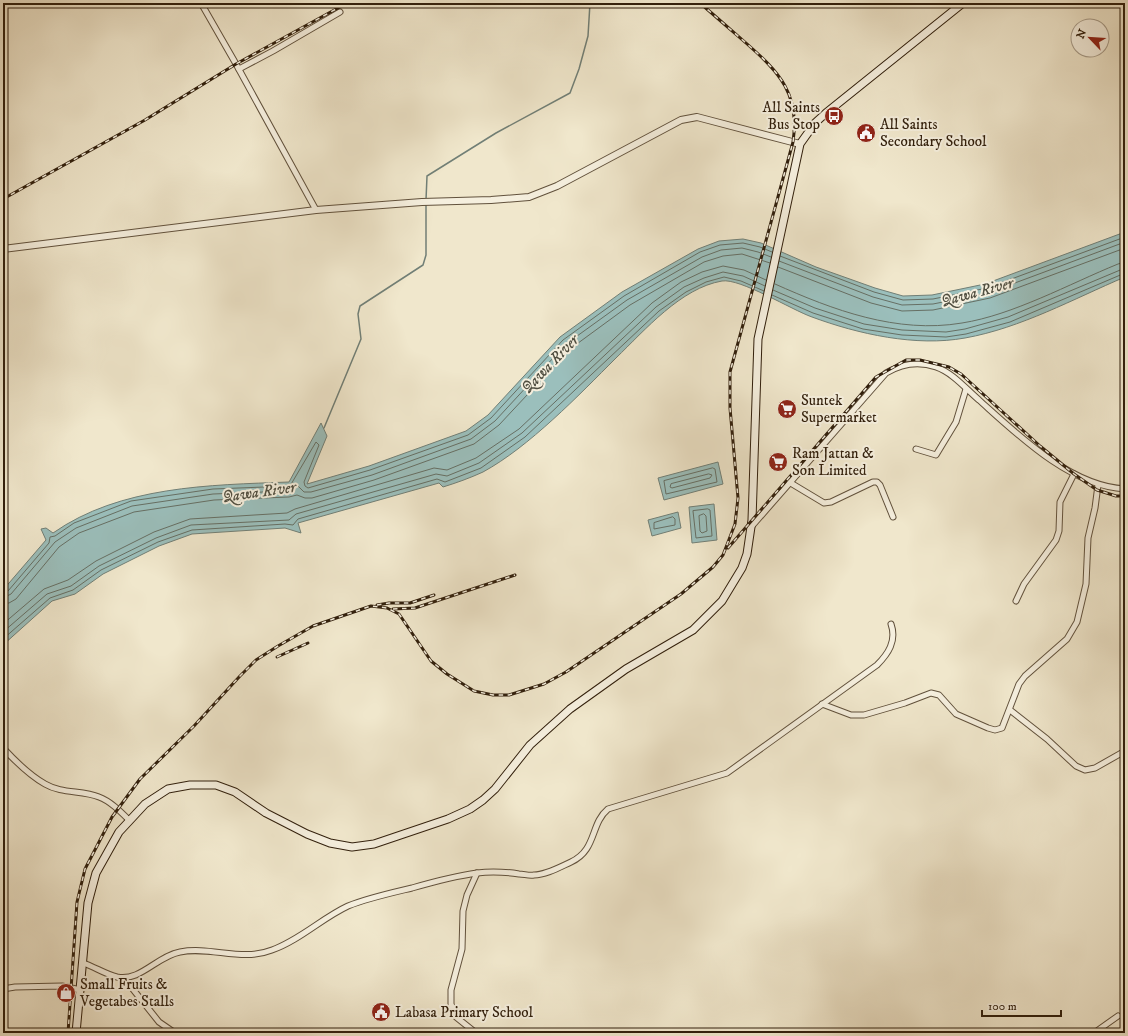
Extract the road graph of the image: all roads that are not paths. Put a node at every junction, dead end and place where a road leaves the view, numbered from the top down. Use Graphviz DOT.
graph roads {
  1 [pos="200,3"];
  2 [pos="963,3"];
  3 [pos="340,12"];
  4 [pos="239,69"];
  5 [pos="800,144"];
  6 [pos="316,210"];
  7 [pos="3,249"];
  8 [pos="966,388"];
  9 [pos="916,449"];
  10 [pos="1074,474"];
  11 [pos="790,482"];
  12 [pos="1098,485"];
  13 [pos="1125,489"];
  14 [pos="893,517"];
  15 [pos="751,526"];
  16 [pos="1016,601"];
  17 [pos="892,624"];
  18 [pos="822,704"];
  19 [pos="1010,710"];
  20 [pos="3,748"];
  21 [pos="1125,751"];
  22 [pos="128,820"];
  23 [pos="477,873"];
  24 [pos="83,963"];
  25 [pos="124,978"];
  26 [pos="3,989"];
  27 [pos="81,990"];
  28 [pos="1118,1016"];
  29 [pos="76,1033"];
  30 [pos="175,1033"];
  31 [pos="476,1033"];
  32 [pos="1094,1033"];
  1 -- 4 [label="street"];
  2 -- 5 [label="main road"];
  3 -- 4 [label="street"];
  4 -- 6 [label="street"];
  5 -- 6 [label="street"];
  5 -- 15 [label="main road"];
  6 -- 7 [label="street"];
  8 -- 9 [label="street"];
  8 -- 10 [label="street"];
  8 -- 11 [label="street"];
  10 -- 12 [label="street"];
  10 -- 16 [label="street"];
  11 -- 14 [label="street"];
  11 -- 15 [label="street"];
  12 -- 13 [label="street"];
  12 -- 19 [label="street"];
  15 -- 22 [label="main road"];
  17 -- 18 [label="street"];
  18 -- 19 [label="street"];
  18 -- 23 [label="street"];
  19 -- 21 [label="street"];
  20 -- 22 [label="street"];
  22 -- 24 [label="main road"];
  23 -- 25 [label="street"];
  23 -- 31 [label="street"];
  24 -- 25 [label="street"];
  24 -- 27 [label="main road"];
  25 -- 30 [label="street"];
  26 -- 27 [label="street"];
  27 -- 29 [label="main road"];
  28 -- 32 [label="street"];
}
